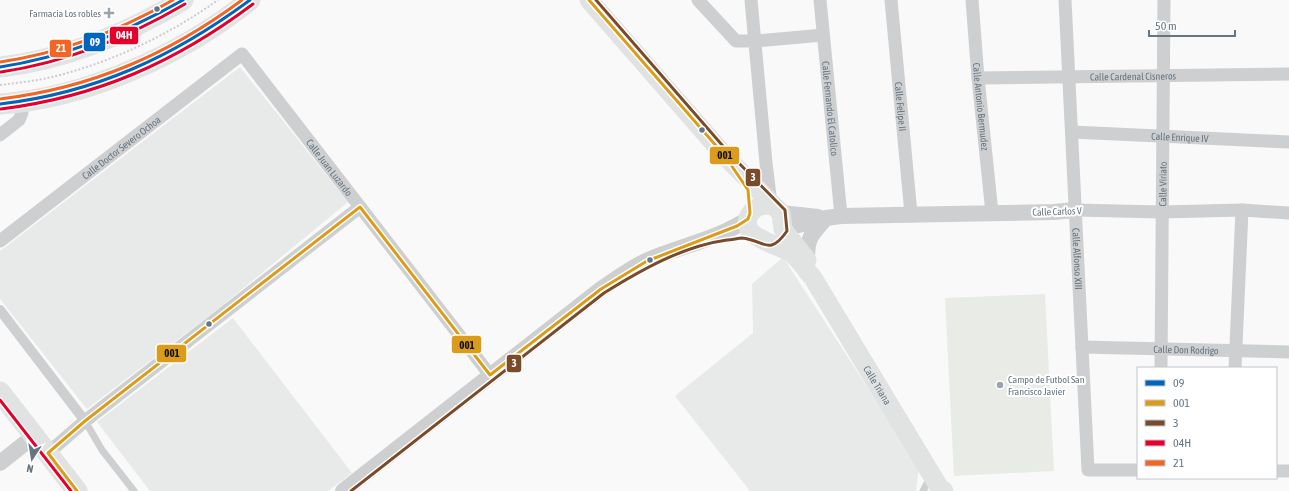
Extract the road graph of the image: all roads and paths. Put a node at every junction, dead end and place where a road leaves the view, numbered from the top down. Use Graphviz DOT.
graph roads {
  1 [pos="183,0"];
  2 [pos="250,0"];
  3 [pos="698,0"];
  4 [pos="751,0"];
  5 [pos="820,0"];
  6 [pos="891,0"];
  7 [pos="972,0"];
  8 [pos="1066,0"];
  9 [pos="1164,0"];
  10 [pos="595,2"];
  11 [pos="823,35"];
  12 [pos="756,41"];
  13 [pos="242,54"];
  14 [pos="0,67"];
  15 [pos="1289,74"];
  16 [pos="1163,75"];
  17 [pos="1069,77"];
  18 [pos="978,78"];
  19 [pos="4,104"];
  20 [pos="1072,132"];
  21 [pos="0,135"];
  22 [pos="1163,136"];
  23 [pos="1289,142"];
  24 [pos="724,156"];
  25 [pos="360,207"];
  26 [pos="1075,210"];
  27 [pos="1242,210"];
  28 [pos="1162,212"];
  29 [pos="992,213"];
  30 [pos="1289,213"];
  31 [pos="911,214"];
  32 [pos="749,216"];
  33 [pos="779,216"];
  34 [pos="833,217"];
  35 [pos="714,236"];
  36 [pos="761,239"];
  37 [pos="0,241"];
  38 [pos="807,260"];
  39 [pos="813,278"];
  40 [pos="0,310"];
  41 [pos="1082,347"];
  42 [pos="1162,349"];
  43 [pos="1237,350"];
  44 [pos="1289,352"];
  45 [pos="1161,367"];
  46 [pos="1235,367"];
  47 [pos="490,375"];
  48 [pos="0,392"];
  49 [pos="85,422"];
  50 [pos="34,436"];
  51 [pos="48,453"];
  52 [pos="0,463"];
  53 [pos="1137,470"];
  54 [pos="1277,471"];
  55 [pos="1289,471"];
  56 [pos="932,474"];
  57 [pos="77,491"];
  58 [pos="134,491"];
  59 [pos="343,491"];
  60 [pos="923,491"];
  61 [pos="944,491"];
  1 -- 14 [label="main road"];
  2 -- 19 [label="main road"];
  3 -- 12 [label="street"];
  4 -- 12 [label="street"];
  5 -- 11 [label="street, Calle Fernando El Catolico"];
  6 -- 31 [label="street, Calle Felipe II"];
  7 -- 18 [label="street, Calle Antonio Bermudez"];
  8 -- 17 [label="street, Calle Alfonso XIII"];
  9 -- 16 [label="street, Calle Viriato"];
  10 -- 24 [label="main road"];
  11 -- 12 [label="street"];
  11 -- 34 [label="street, Calle Fernando El Catolico"];
  12 -- 33 [label="street"];
  13 -- 25 [label="street, Calle Juan Luzardo"];
  13 -- 37 [label="street, Calle Doctor Severo Ochoa"];
  15 -- 16 [label="street, Calle Cardenal Cisneros"];
  16 -- 17 [label="street, Calle Cardenal Cisneros"];
  16 -- 22 [label="street, Calle Viriato"];
  17 -- 18 [label="street, Calle Cardenal Cisneros"];
  17 -- 20 [label="street, Calle Alfonso XIII"];
  18 -- 29 [label="street, Calle Antonio Bermudez"];
  19 -- 21 [label="street"];
  20 -- 22 [label="street, Calle Enrique IV"];
  20 -- 26 [label="street, Calle Alfonso XIII"];
  22 -- 23 [label="street, Calle Enrique IV"];
  22 -- 28 [label="street, Calle Viriato"];
  24 -- 32 [label="main road"];
  24 -- 33 [label="main road"];
  25 -- 47 [label="street, Calle Juan Luzardo"];
  25 -- 49 [label="street"];
  26 -- 28 [label="street, Calle Carlos V"];
  26 -- 29 [label="street, Calle Carlos V"];
  26 -- 41 [label="street, Calle Alfonso XIII"];
  27 -- 28 [label="street, Calle Carlos V"];
  27 -- 30 [label="street, Calle Carlos V"];
  27 -- 43 [label="street"];
  28 -- 42 [label="street, Calle Viriato"];
  29 -- 31 [label="street, Calle Carlos V"];
  31 -- 34 [label="street, Calle Carlos V"];
  32 -- 33 [label="main road"];
  32 -- 35 [label="street"];
  32 -- 36 [label="main road"];
  33 -- 34 [label="street, Calle Carlos V"];
  33 -- 36 [label="main road"];
  33 -- 38 [label="main road"];
  34 -- 38 [label="street"];
  35 -- 36 [label="street"];
  35 -- 47 [label="street"];
  36 -- 39 [label="main road"];
  38 -- 39 [label="main road"];
  39 -- 56 [label="main road, Calle Triana"];
  40 -- 49 [label="street"];
  41 -- 42 [label="street, Calle Don Rodrigo"];
  41 -- 53 [label="street, Calle Alfonso XIII"];
  42 -- 43 [label="street, Calle Don Rodrigo"];
  42 -- 45 [label="street, Calle Viriato"];
  43 -- 44 [label="street, Calle Don Rodrigo"];
  43 -- 46 [label="street"];
  47 -- 59 [label="street"];
  48 -- 50 [label="main road"];
  49 -- 51 [label="street"];
  49 -- 58 [label="lane"];
  50 -- 51 [label="main road"];
  50 -- 52 [label="street"];
  51 -- 57 [label="main road"];
  54 -- 55 [label="street"];
  56 -- 60 [label="lane"];
  56 -- 61 [label="main road, Calle Triana"];
}
